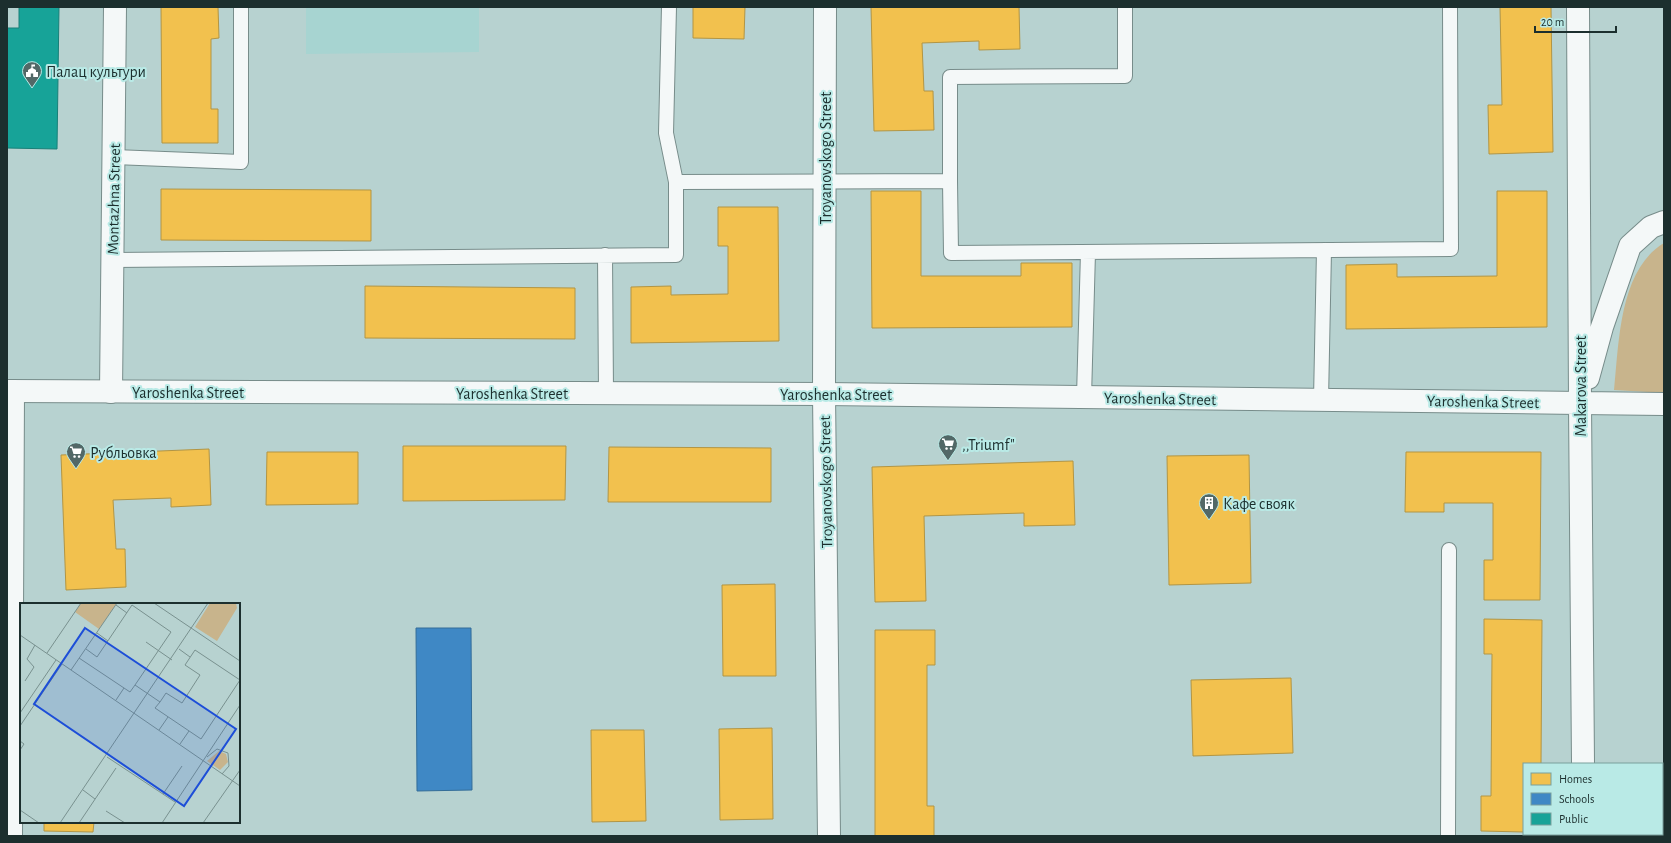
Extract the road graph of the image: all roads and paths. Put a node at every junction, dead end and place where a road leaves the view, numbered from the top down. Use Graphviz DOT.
graph roads {
  1 [pos="116,7"];
  2 [pos="241,7"];
  3 [pos="668,7"];
  4 [pos="825,7"];
  5 [pos="1125,7"];
  6 [pos="1450,7"];
  7 [pos="1578,7"];
  8 [pos="114,157"];
  9 [pos="950,180"];
  10 [pos="825,181"];
  11 [pos="676,182"];
  12 [pos="1664,222"];
  13 [pos="1324,250"];
  14 [pos="1088,252"];
  15 [pos="605,255"];
  16 [pos="113,260"];
  17 [pos="10,391"];
  18 [pos="111,392"];
  19 [pos="606,393"];
  20 [pos="824,394"];
  21 [pos="1084,397"];
  22 [pos="1321,400"];
  23 [pos="1580,402"];
  24 [pos="1664,404"];
  25 [pos="1449,550"];
  26 [pos="1583,763"];
  27 [pos="11,836"];
  28 [pos="829,836"];
  29 [pos="1448,836"];
  1 -- 8 [label="street, Montazhna Street"];
  2 -- 8 [label="lane"];
  3 -- 11 [label="lane"];
  4 -- 10 [label="street, Troyanovskogo Street"];
  5 -- 9 [label="lane"];
  6 -- 13 [label="lane"];
  7 -- 23 [label="street, Makarova Street"];
  8 -- 16 [label="street, Montazhna Street"];
  9 -- 10 [label="lane"];
  9 -- 14 [label="lane"];
  10 -- 11 [label="lane"];
  10 -- 20 [label="street, Troyanovskogo Street"];
  11 -- 15 [label="lane"];
  12 -- 23 [label="street"];
  13 -- 14 [label="lane"];
  13 -- 22 [label="lane"];
  14 -- 21 [label="lane"];
  15 -- 16 [label="lane"];
  15 -- 19 [label="lane"];
  16 -- 18 [label="street, Montazhna Street"];
  17 -- 18 [label="street, Yaroshenka Street"];
  17 -- 27 [label="street"];
  18 -- 19 [label="street, Yaroshenka Street"];
  19 -- 20 [label="street, Yaroshenka Street"];
  20 -- 21 [label="street, Yaroshenka Street"];
  20 -- 28 [label="street, Troyanovskogo Street"];
  21 -- 22 [label="street, Yaroshenka Street"];
  22 -- 23 [label="street, Yaroshenka Street"];
  23 -- 24 [label="street, Yaroshenka Street"];
  23 -- 26 [label="street, Makarova Street"];
  25 -- 29 [label="lane"];
}
